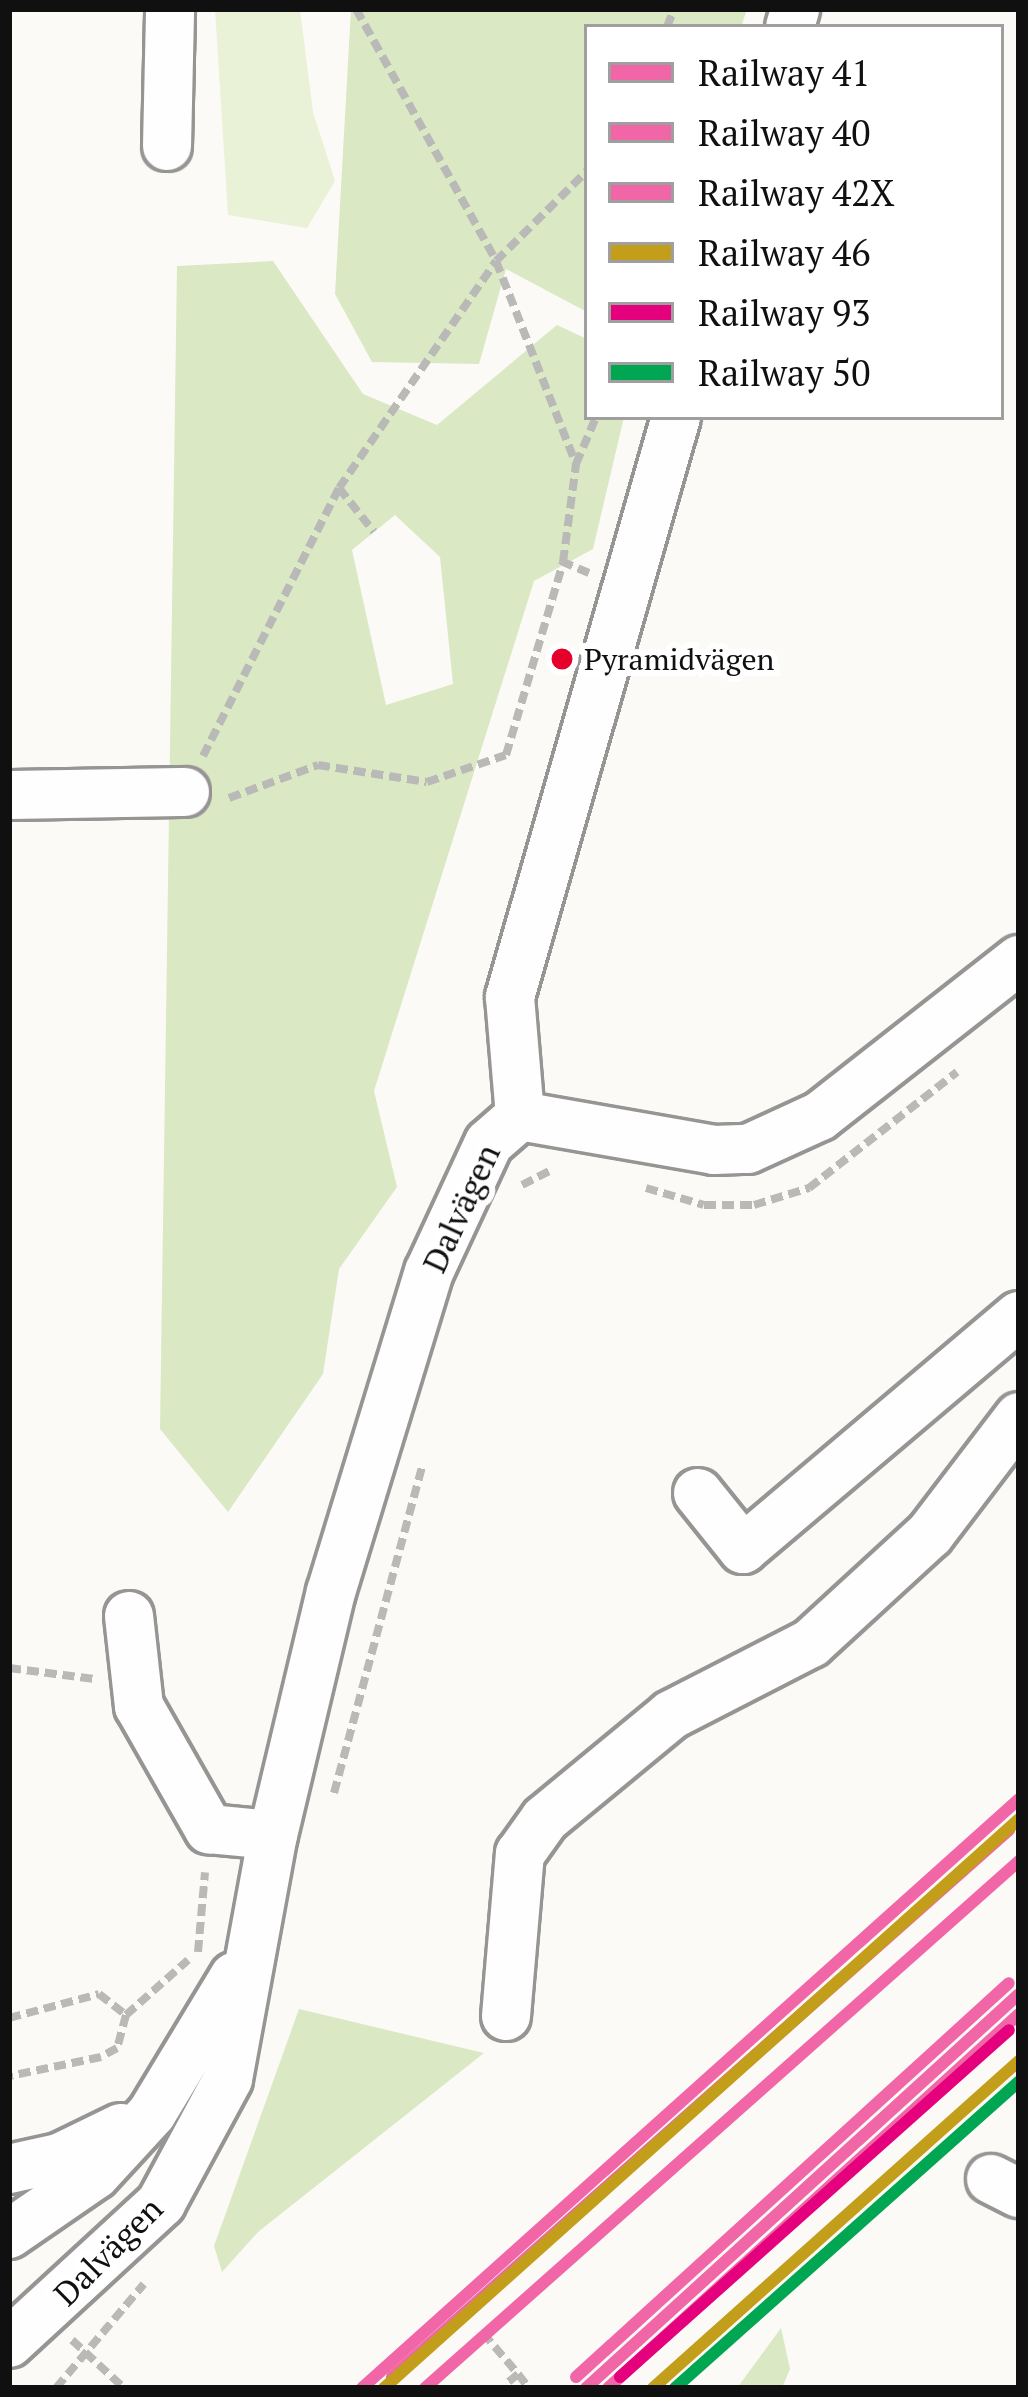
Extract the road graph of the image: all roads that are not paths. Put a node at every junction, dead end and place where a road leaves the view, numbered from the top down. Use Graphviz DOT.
graph roads {
  1 [pos="170,9"];
  2 [pos="167,146"];
  3 [pos="675,420"];
  4 [pos="190,781"];
  5 [pos="9,795"];
  6 [pos="1017,965"];
  7 [pos="520,1116"];
  8 [pos="1019,1316"];
  9 [pos="1019,1418"];
  10 [pos="698,1492"];
  11 [pos="129,1616"];
  12 [pos="273,1835"];
  13 [pos="254,1942"];
  14 [pos="506,2016"];
  15 [pos="152,2113"];
  16 [pos="9,2169"];
  17 [pos="9,2234"];
  18 [pos="9,2343"];
  1 -- 2 [label="street"];
  3 -- 7 [label="street, Dalvägen"];
  4 -- 5 [label="street"];
  6 -- 7 [label="street"];
  7 -- 12 [label="street, Dalvägen"];
  8 -- 10 [label="street"];
  9 -- 14 [label="street"];
  11 -- 12 [label="street"];
  12 -- 13 [label="street, Dalvägen"];
  13 -- 15 [label="street, Dalvägen"];
  13 -- 18 [label="street, Dalvägen"];
  15 -- 16 [label="street"];
  15 -- 17 [label="street, Dalvägen"];
}
